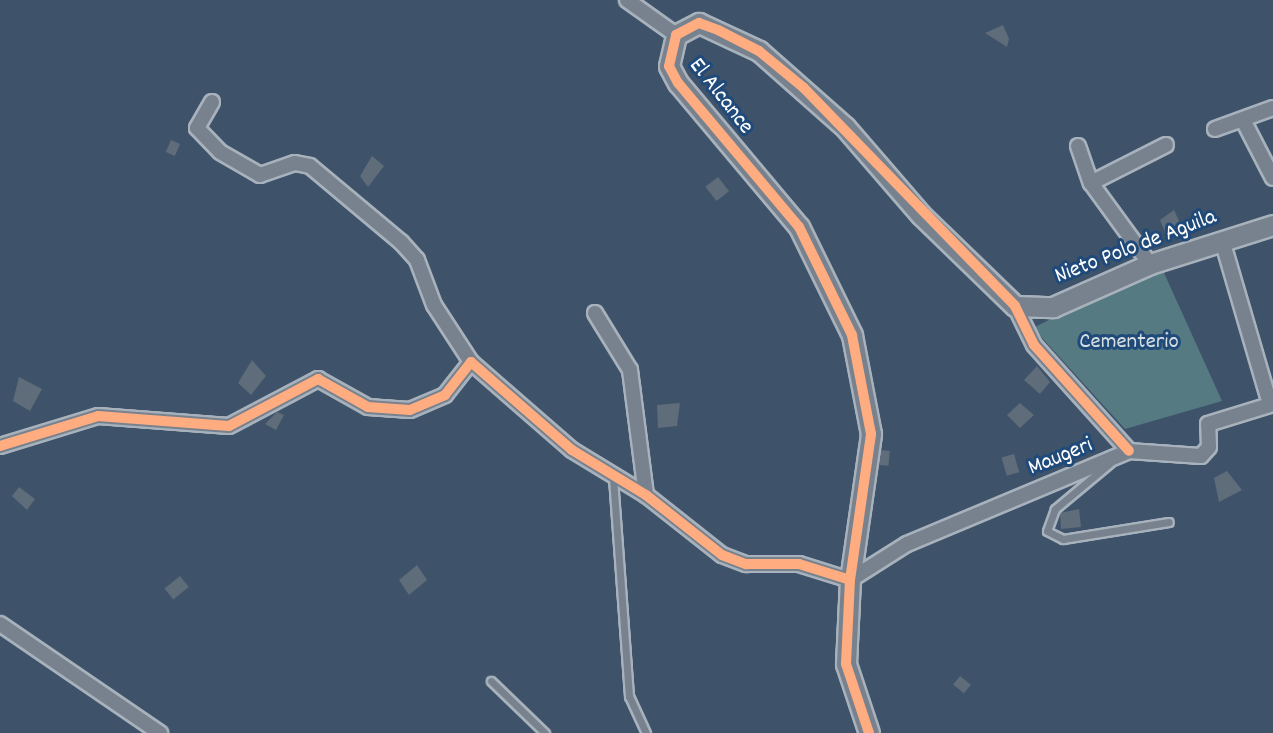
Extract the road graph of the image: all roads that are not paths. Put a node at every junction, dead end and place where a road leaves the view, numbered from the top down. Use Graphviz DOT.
graph roads {
  1 [pos="627,0"];
  2 [pos="676,36"];
  3 [pos="212,102"];
  4 [pos="1273,108"];
  5 [pos="1243,120"];
  6 [pos="1215,129"];
  7 [pos="1166,145"];
  8 [pos="1078,146"];
  9 [pos="1273,178"];
  10 [pos="1091,183"];
  11 [pos="1273,225"];
  12 [pos="1222,240"];
  13 [pos="1150,264"];
  14 [pos="1015,306"];
  15 [pos="595,313"];
  16 [pos="471,362"];
  17 [pos="1272,404"];
  18 [pos="0,446"];
  19 [pos="1129,451"];
  20 [pos="1110,463"];
  21 [pos="613,478"];
  22 [pos="646,495"];
  23 [pos="1169,522"];
  24 [pos="849,580"];
  25 [pos="0,624"];
  26 [pos="491,681"];
  27 [pos="160,733"];
  28 [pos="545,733"];
  29 [pos="646,733"];
  30 [pos="869,733"];
  1 -- 2 [label="street"];
  2 -- 14 [label="street, El Alcance"];
  2 -- 24 [label="street, El Alcance"];
  3 -- 16 [label="street"];
  4 -- 5 [label="street"];
  5 -- 6 [label="street"];
  5 -- 9 [label="street"];
  7 -- 10 [label="street"];
  8 -- 10 [label="street"];
  10 -- 13 [label="street"];
  11 -- 12 [label="street, Nieto Polo de Aguila"];
  12 -- 13 [label="street, Nieto Polo de Aguila"];
  12 -- 17 [label="street"];
  13 -- 14 [label="street, Nieto Polo de Aguila"];
  14 -- 19 [label="street, El Alcance"];
  15 -- 22 [label="street"];
  16 -- 18 [label="street"];
  16 -- 21 [label="street"];
  17 -- 19 [label="street, Maugeri"];
  19 -- 20 [label="street, Maugeri"];
  20 -- 23 [label="lane"];
  20 -- 24 [label="street, Maugeri"];
  21 -- 22 [label="street"];
  21 -- 29 [label="lane"];
  22 -- 24 [label="street"];
  24 -- 30 [label="street, El Alcance"];
  25 -- 27 [label="street"];
  26 -- 28 [label="lane"];
}
